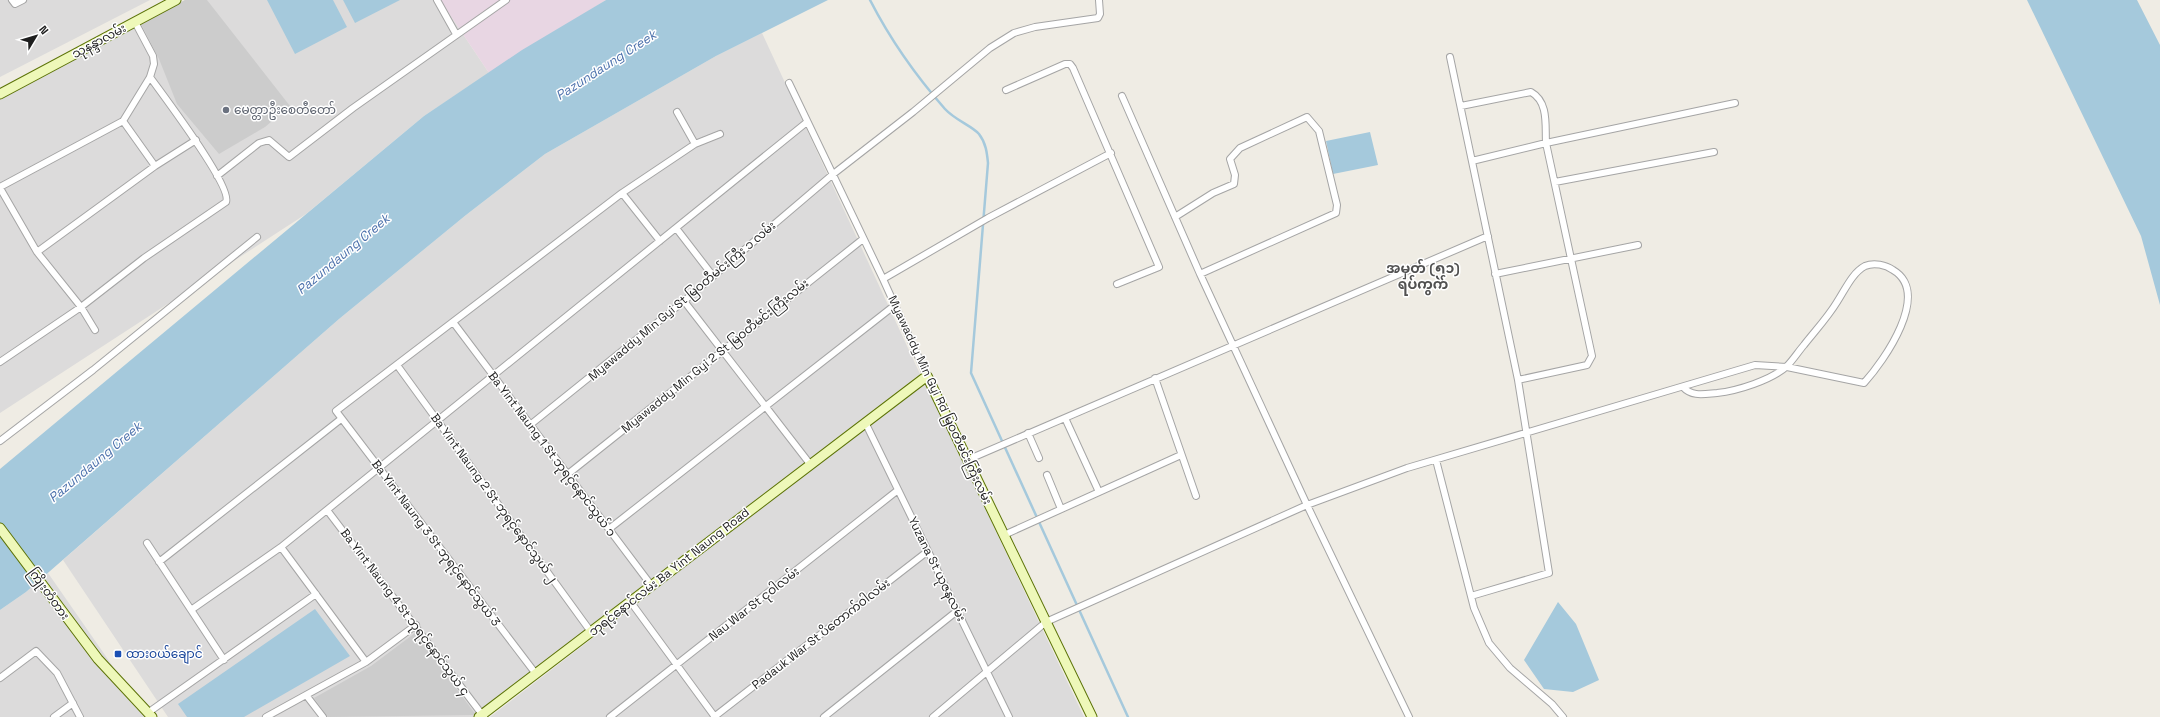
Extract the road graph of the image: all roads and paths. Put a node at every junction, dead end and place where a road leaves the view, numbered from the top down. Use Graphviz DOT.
graph roads {
  1 [pos="23,0"];
  2 [pos="176,0"];
  3 [pos="437,0"];
  4 [pos="506,0"];
  5 [pos="1099,0"];
  6 [pos="14,2"];
  7 [pos="135,22"];
  8 [pos="456,34"];
  9 [pos="1450,57"];
  10 [pos="150,77"];
  11 [pos="789,83"];
  12 [pos="1006,90"];
  13 [pos="0,94"];
  14 [pos="1122,96"];
  15 [pos="1735,103"];
  16 [pos="1461,106"];
  17 [pos="677,112"];
  18 [pos="123,121"];
  19 [pos="807,122"];
  20 [pos="720,134"];
  21 [pos="196,140"];
  22 [pos="1546,143"];
  23 [pos="695,144"];
  24 [pos="1714,152"];
  25 [pos="1111,153"];
  26 [pos="1472,161"];
  27 [pos="155,166"];
  28 [pos="832,175"];
  29 [pos="217,176"];
  30 [pos="1555,182"];
  31 [pos="0,188"];
  32 [pos="622,193"];
  33 [pos="1175,217"];
  34 [pos="676,228"];
  35 [pos="1488,236"];
  36 [pos="257,237"];
  37 [pos="863,239"];
  38 [pos="660,241"];
  39 [pos="1638,245"];
  40 [pos="38,252"];
  41 [pos="1571,259"];
  42 [pos="1200,274"];
  43 [pos="1496,274"];
  44 [pos="713,276"];
  45 [pos="883,279"];
  46 [pos="1117,284"];
  47 [pos="684,301"];
  48 [pos="895,305"];
  49 [pos="81,307"];
  50 [pos="453,322"];
  51 [pos="95,330"];
  52 [pos="1232,344"];
  53 [pos="723,351"];
  54 [pos="0,362"];
  55 [pos="397,365"];
  56 [pos="1787,367"];
  57 [pos="927,376"];
  58 [pos="494,377"];
  59 [pos="1155,378"];
  60 [pos="1518,380"];
  61 [pos="1683,386"];
  62 [pos="766,406"];
  63 [pos="1064,418"];
  64 [pos="342,419"];
  65 [pos="437,420"];
  66 [pos="865,422"];
  67 [pos="530,425"];
  68 [pos="1527,432"];
  69 [pos="1028,434"];
  70 [pos="0,441"];
  71 [pos="1181,455"];
  72 [pos="1040,458"];
  73 [pos="967,460"];
  74 [pos="1436,460"];
  75 [pos="810,464"];
  76 [pos="379,468"];
  77 [pos="568,474"];
  78 [pos="1048,475"];
  79 [pos="898,490"];
  80 [pos="1099,492"];
  81 [pos="1196,496"];
  82 [pos="1307,505"];
  83 [pos="1061,509"];
  84 [pos="328,510"];
  85 [pos="0,528"];
  86 [pos="609,529"];
  87 [pos="1004,535"];
  88 [pos="147,542"];
  89 [pos="281,547"];
  90 [pos="928,551"];
  91 [pos="159,562"];
  92 [pos="651,585"];
  93 [pos="316,594"];
  94 [pos="1471,596"];
  95 [pos="630,601"];
  96 [pos="191,610"];
  97 [pos="957,611"];
  98 [pos="1046,622"];
  99 [pos="416,626"];
  100 [pos="591,632"];
  101 [pos="224,660"];
  102 [pos="366,662"];
  103 [pos="676,665"];
  104 [pos="987,673"];
  105 [pos="536,674"];
  106 [pos="0,678"];
  107 [pos="306,695"];
  108 [pos="73,703"];
  109 [pos="150,715"];
  110 [pos="482,716"];
  111 [pos="1406,716"];
  112 [pos="54,717"];
  113 [pos="80,717"];
  114 [pos="266,717"];
  115 [pos="323,717"];
  116 [pos="610,717"];
  117 [pos="714,717"];
  118 [pos="824,717"];
  119 [pos="933,717"];
  120 [pos="1009,717"];
  121 [pos="1092,717"];
  122 [pos="1563,717"];
  1 -- 6 [label="street"];
  2 -- 7 [label="main road, သုနန္ဒာလမ်း"];
  3 -- 8 [label="street"];
  4 -- 8 [label="street"];
  5 -- 28 [label="street, Myawaddy Min Gyi St မြဝတီမင်းကြီး ၁ လမ်း"];
  7 -- 10 [label="street"];
  7 -- 13 [label="main road, သုနန္ဒာလမ်း"];
  8 -- 29 [label="street"];
  9 -- 16 [label="street"];
  10 -- 18 [label="street"];
  10 -- 21 [label="street"];
  11 -- 19 [label="street, Myawaddy Min Gyi Rd မြဝတီမင်းကြီးလမ်း"];
  12 -- 25 [label="street"];
  14 -- 33 [label="street"];
  15 -- 22 [label="street"];
  16 -- 22 [label="street"];
  16 -- 26 [label="street"];
  17 -- 23 [label="street"];
  18 -- 27 [label="street"];
  18 -- 31 [label="street"];
  19 -- 28 [label="street, Myawaddy Min Gyi Rd မြဝတီမင်းကြီးလမ်း"];
  19 -- 34 [label="street"];
  20 -- 23 [label="street"];
  21 -- 27 [label="street"];
  21 -- 29 [label="street"];
  22 -- 26 [label="street"];
  22 -- 30 [label="street"];
  23 -- 32 [label="street"];
  24 -- 30 [label="street"];
  25 -- 45 [label="street"];
  25 -- 46 [label="street"];
  26 -- 35 [label="street"];
  27 -- 40 [label="street"];
  28 -- 37 [label="street, Myawaddy Min Gyi Rd မြဝတီမင်းကြီးလမ်း"];
  28 -- 44 [label="street, Myawaddy Min Gyi St မြဝတီမင်းကြီး ၁ လမ်း"];
  29 -- 49 [label="street"];
  30 -- 41 [label="street"];
  31 -- 40 [label="street"];
  32 -- 38 [label="street"];
  32 -- 50 [label="street"];
  33 -- 42 [label="street"];
  33 -- 42 [label="street"];
  34 -- 38 [label="street"];
  34 -- 44 [label="street"];
  35 -- 43 [label="street"];
  35 -- 52 [label="street"];
  36 -- 70 [label="street"];
  37 -- 45 [label="street, Myawaddy Min Gyi Rd မြဝတီမင်းကြီးလမ်း"];
  37 -- 53 [label="street, Myawaddy Min Gyi 2 St မြဝတီမင်းကြီးလမ်း"];
  38 -- 58 [label="street"];
  39 -- 41 [label="street"];
  40 -- 49 [label="street"];
  41 -- 43 [label="street"];
  41 -- 60 [label="street"];
  42 -- 52 [label="street"];
  43 -- 60 [label="street"];
  44 -- 47 [label="street, Myawaddy Min Gyi St မြဝတီမင်းကြီး ၁ လမ်း"];
  45 -- 48 [label="street, Myawaddy Min Gyi Rd မြဝတီမင်းကြီးလမ်း"];
  47 -- 53 [label="street"];
  47 -- 67 [label="street, Myawaddy Min Gyi St မြဝတီမင်းကြီး ၁ လမ်း"];
  48 -- 57 [label="street, Myawaddy Min Gyi Rd မြဝတီမင်းကြီးလမ်း"];
  48 -- 62 [label="street"];
  49 -- 51 [label="street"];
  49 -- 54 [label="street"];
  50 -- 55 [label="street"];
  50 -- 58 [label="street, Ba Yint Naung 1 St ဘုရင့်နောင်သွယ် ၁"];
  52 -- 59 [label="street"];
  52 -- 82 [label="street"];
  53 -- 62 [label="street"];
  53 -- 77 [label="street, Myawaddy Min Gyi 2 St မြဝတီမင်းကြီးလမ်း"];
  55 -- 64 [label="street, Ba Yint Naung 3 St ဘုရင့်နောင်သွယ် 3"];
  55 -- 65 [label="street, Ba Yint Naung 2 St ဘုရင့်နောင်သွယ် ၂"];
  56 -- 56 [label="street"];
  56 -- 61 [label="street"];
  56 -- 61 [label="street"];
  57 -- 66 [label="main road, ဘုရင့်နောင်လမ်း Ba Yint Naung Road"];
  57 -- 73 [label="main road, Myawaddy Min Gyi Rd မြဝတီမင်းကြီးလမ်း"];
  58 -- 65 [label="street"];
  58 -- 67 [label="street, Ba Yint Naung 1 St ဘုရင့်နောင်သွယ် ၁"];
  59 -- 63 [label="street"];
  59 -- 71 [label="street"];
  60 -- 68 [label="street"];
  61 -- 68 [label="street"];
  62 -- 75 [label="street"];
  62 -- 86 [label="street"];
  63 -- 69 [label="street"];
  63 -- 80 [label="street"];
  64 -- 76 [label="street, Ba Yint Naung 3 St ဘုရင့်နောင်သွယ် 3"];
  64 -- 91 [label="street"];
  65 -- 76 [label="street"];
  65 -- 100 [label="street, Ba Yint Naung 2 St ဘုရင့်နောင်သွယ် ၂"];
  66 -- 75 [label="main road, ဘုရင့်နောင်လမ်း Ba Yint Naung Road"];
  66 -- 79 [label="street, Yuzana St ယုဇနလမ်း"];
  67 -- 77 [label="street, Ba Yint Naung 1 St ဘုရင့်နောင်သွယ် ၁"];
  68 -- 74 [label="street"];
  68 -- 94 [label="street"];
  69 -- 72 [label="street"];
  69 -- 73 [label="street"];
  71 -- 80 [label="street"];
  71 -- 81 [label="street"];
  73 -- 87 [label="main road, Myawaddy Min Gyi Rd မြဝတီမင်းကြီးလမ်း"];
  74 -- 82 [label="street"];
  74 -- 94 [label="street"];
  75 -- 92 [label="main road, ဘုရင့်နောင်လမ်း Ba Yint Naung Road"];
  76 -- 84 [label="street"];
  76 -- 105 [label="street, Ba Yint Naung 3 St ဘုရင့်နောင်သွယ် 3"];
  77 -- 86 [label="street, Ba Yint Naung 1 St ဘုရင့်နောင်သွယ် ၁"];
  78 -- 83 [label="street"];
  79 -- 90 [label="street, Yuzana St ယုဇနလမ်း"];
  79 -- 103 [label="street, Nau War St ငုဝါလမ်း"];
  80 -- 83 [label="street"];
  82 -- 98 [label="street"];
  82 -- 111 [label="street"];
  83 -- 87 [label="street"];
  84 -- 89 [label="street"];
  84 -- 99 [label="street, Ba Yint Naung 4 St ဘုရင့်နောင်သွယ် ၄"];
  85 -- 109 [label="main road, ကြိုးတံတား"];
  86 -- 92 [label="street, Ba Yint Naung 1 St ဘုရင့်နောင်သွယ် ၁"];
  87 -- 98 [label="main road, Myawaddy Min Gyi Rd မြဝတီမင်းကြီးလမ်း"];
  88 -- 91 [label="street"];
  89 -- 93 [label="street"];
  89 -- 96 [label="street"];
  90 -- 97 [label="street, Yuzana St ယုဇနလမ်း"];
  90 -- 117 [label="street, Padauk War St ပိတောက်ဝါလမ်း"];
  91 -- 96 [label="street"];
  92 -- 95 [label="main road, ဘုရင့်နောင်လမ်း Ba Yint Naung Road"];
  93 -- 101 [label="street"];
  93 -- 102 [label="street"];
  94 -- 122 [label="street"];
  95 -- 100 [label="main road, ဘုရင့်နောင်လမ်း Ba Yint Naung Road"];
  95 -- 103 [label="street"];
  96 -- 101 [label="street"];
  97 -- 104 [label="street, Yuzana St ယုဇနလမ်း"];
  97 -- 118 [label="street"];
  98 -- 104 [label="street"];
  98 -- 121 [label="main road, Myawaddy Min Gyi Rd မြဝတီမင်းကြီးလမ်း"];
  99 -- 102 [label="street"];
  99 -- 110 [label="street, Ba Yint Naung 4 St ဘုရင့်နောင်သွယ် ၄"];
  100 -- 105 [label="main road, ဘုရင့်နောင်လမ်း Ba Yint Naung Road"];
  101 -- 109 [label="street"];
  102 -- 107 [label="street"];
  103 -- 116 [label="street, Nau War St ငုဝါလမ်း"];
  103 -- 117 [label="street"];
  104 -- 119 [label="street"];
  104 -- 120 [label="street, Yuzana St ယုဇနလမ်း"];
  105 -- 110 [label="main road, ဘုရင့်နောင်လမ်း Ba Yint Naung Road"];
  106 -- 108 [label="street"];
  107 -- 114 [label="street"];
  107 -- 115 [label="street"];
  108 -- 112 [label="street"];
  108 -- 113 [label="street"];
}
